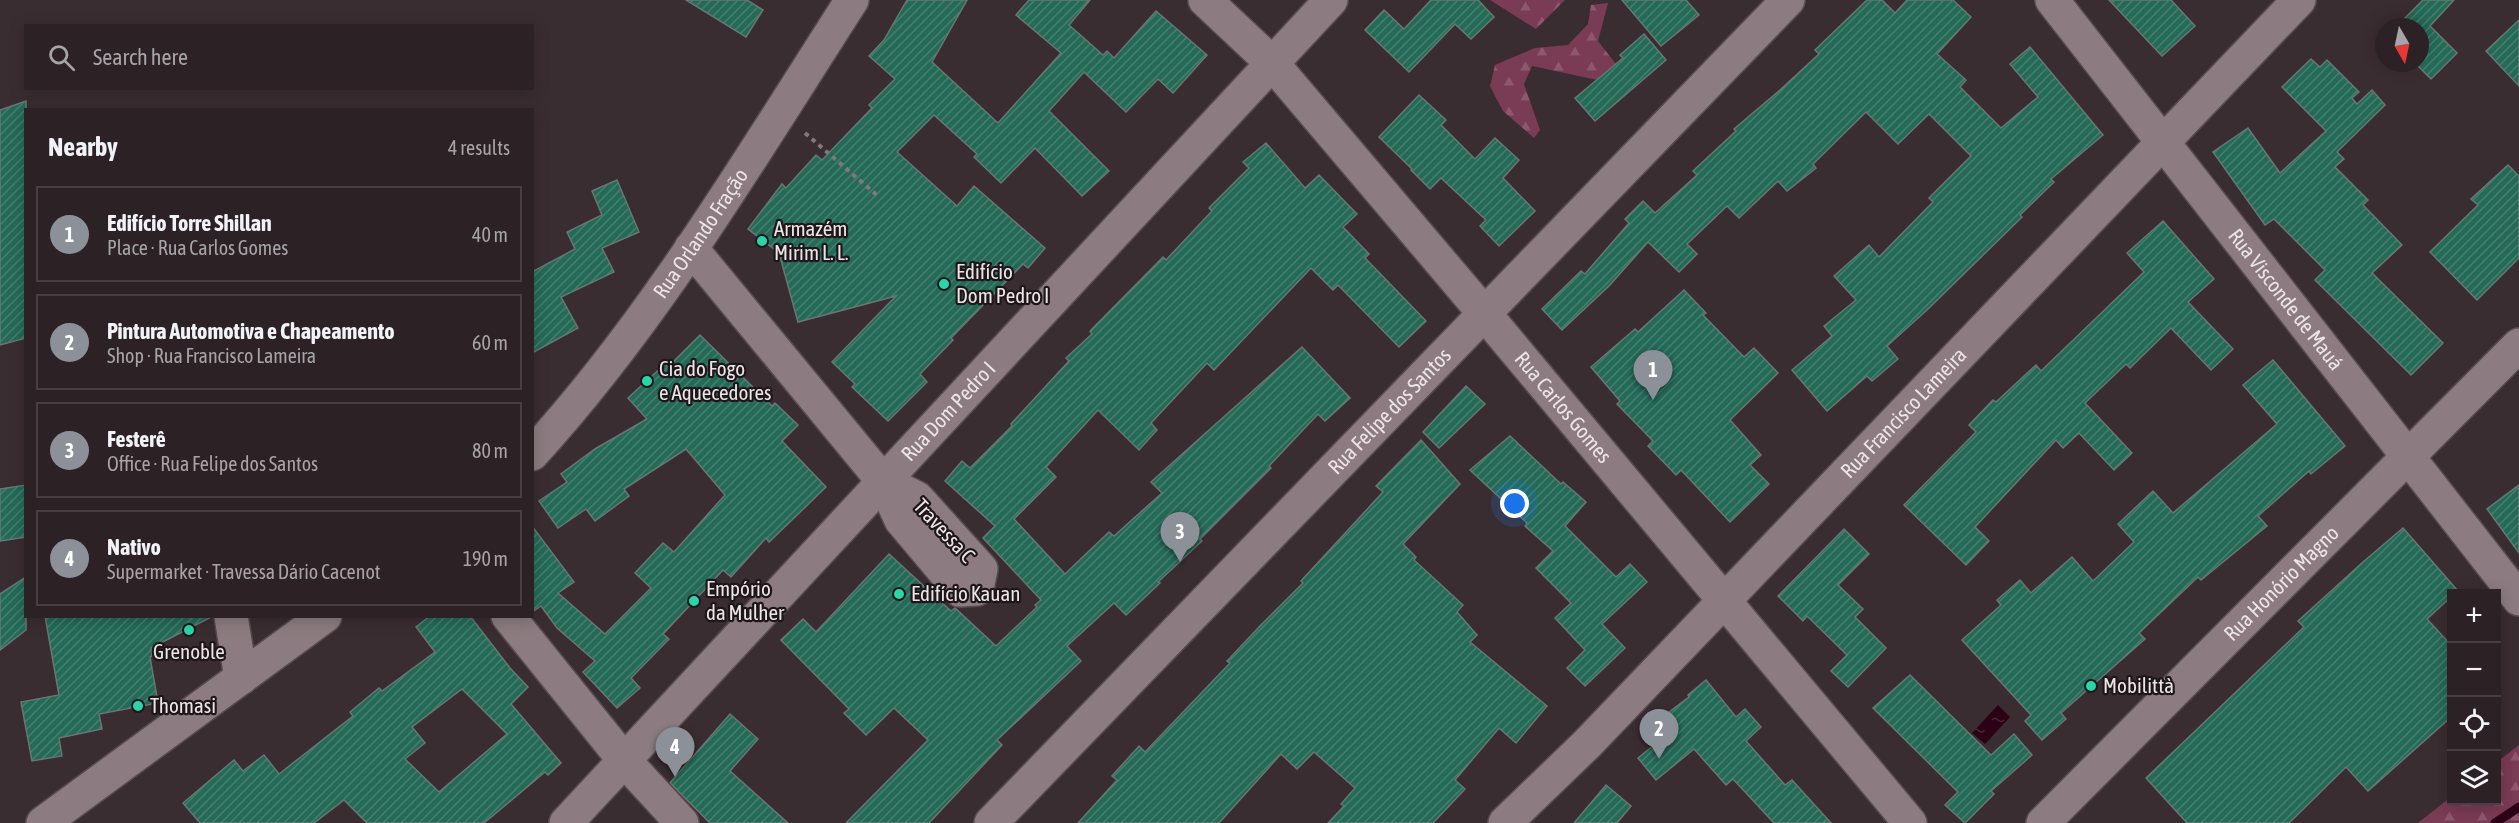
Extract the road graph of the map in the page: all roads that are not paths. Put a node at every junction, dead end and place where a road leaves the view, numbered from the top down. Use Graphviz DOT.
graph roads {
  1 [pos="852,0"];
  2 [pos="1206,0"];
  3 [pos="1331,0"];
  4 [pos="1788,0"];
  5 [pos="2052,0"];
  6 [pos="2300,0"];
  7 [pos="1272,63"];
  8 [pos="2163,142"];
  9 [pos="691,248"];
  10 [pos="1484,313"];
  11 [pos="2519,345"];
  12 [pos="534,452"];
  13 [pos="2408,456"];
  14 [pos="883,481"];
  15 [pos="2519,599"];
  16 [pos="1724,600"];
  17 [pos="231,618"];
  18 [pos="322,618"];
  19 [pos="510,618"];
  20 [pos="241,678"];
  21 [pos="624,760"];
  22 [pos="43,823"];
  23 [pos="566,823"];
  24 [pos="682,823"];
  25 [pos="991,823"];
  26 [pos="1505,823"];
  27 [pos="1910,823"];
  28 [pos="2043,823"];
  1 -- 9 [label="street, Rua Orlando Fração"];
  2 -- 7 [label="street, Rua Carlos Gomes"];
  3 -- 7 [label="street, Rua Dom Pedro I"];
  4 -- 10 [label="street, Rua Felipe dos Santos"];
  5 -- 8 [label="street, Rua Visconde de Mauá"];
  6 -- 8 [label="street, Rua Francisco Lameira"];
  7 -- 10 [label="street, Rua Carlos Gomes"];
  7 -- 14 [label="street, Rua Dom Pedro I"];
  8 -- 13 [label="street, Rua Visconde de Mauá"];
  8 -- 16 [label="street, Rua Francisco Lameira"];
  9 -- 12 [label="street, Rua Orlando Fração"];
  9 -- 14 [label="street"];
  10 -- 16 [label="street, Rua Carlos Gomes"];
  10 -- 25 [label="street, Rua Felipe dos Santos"];
  11 -- 13 [label="street, Rua Honório Magno"];
  13 -- 15 [label="street, Rua Visconde de Mauá"];
  13 -- 28 [label="street, Rua Honório Magno"];
  14 -- 21 [label="street, Rua Dom Pedro I"];
  16 -- 26 [label="street, Rua Francisco Lameira"];
  16 -- 27 [label="street, Rua Carlos Gomes"];
  17 -- 20 [label="street"];
  18 -- 20 [label="street"];
  19 -- 21 [label="street"];
  20 -- 22 [label="street"];
  21 -- 23 [label="street, Rua Dom Pedro I"];
  21 -- 24 [label="street"];
}
